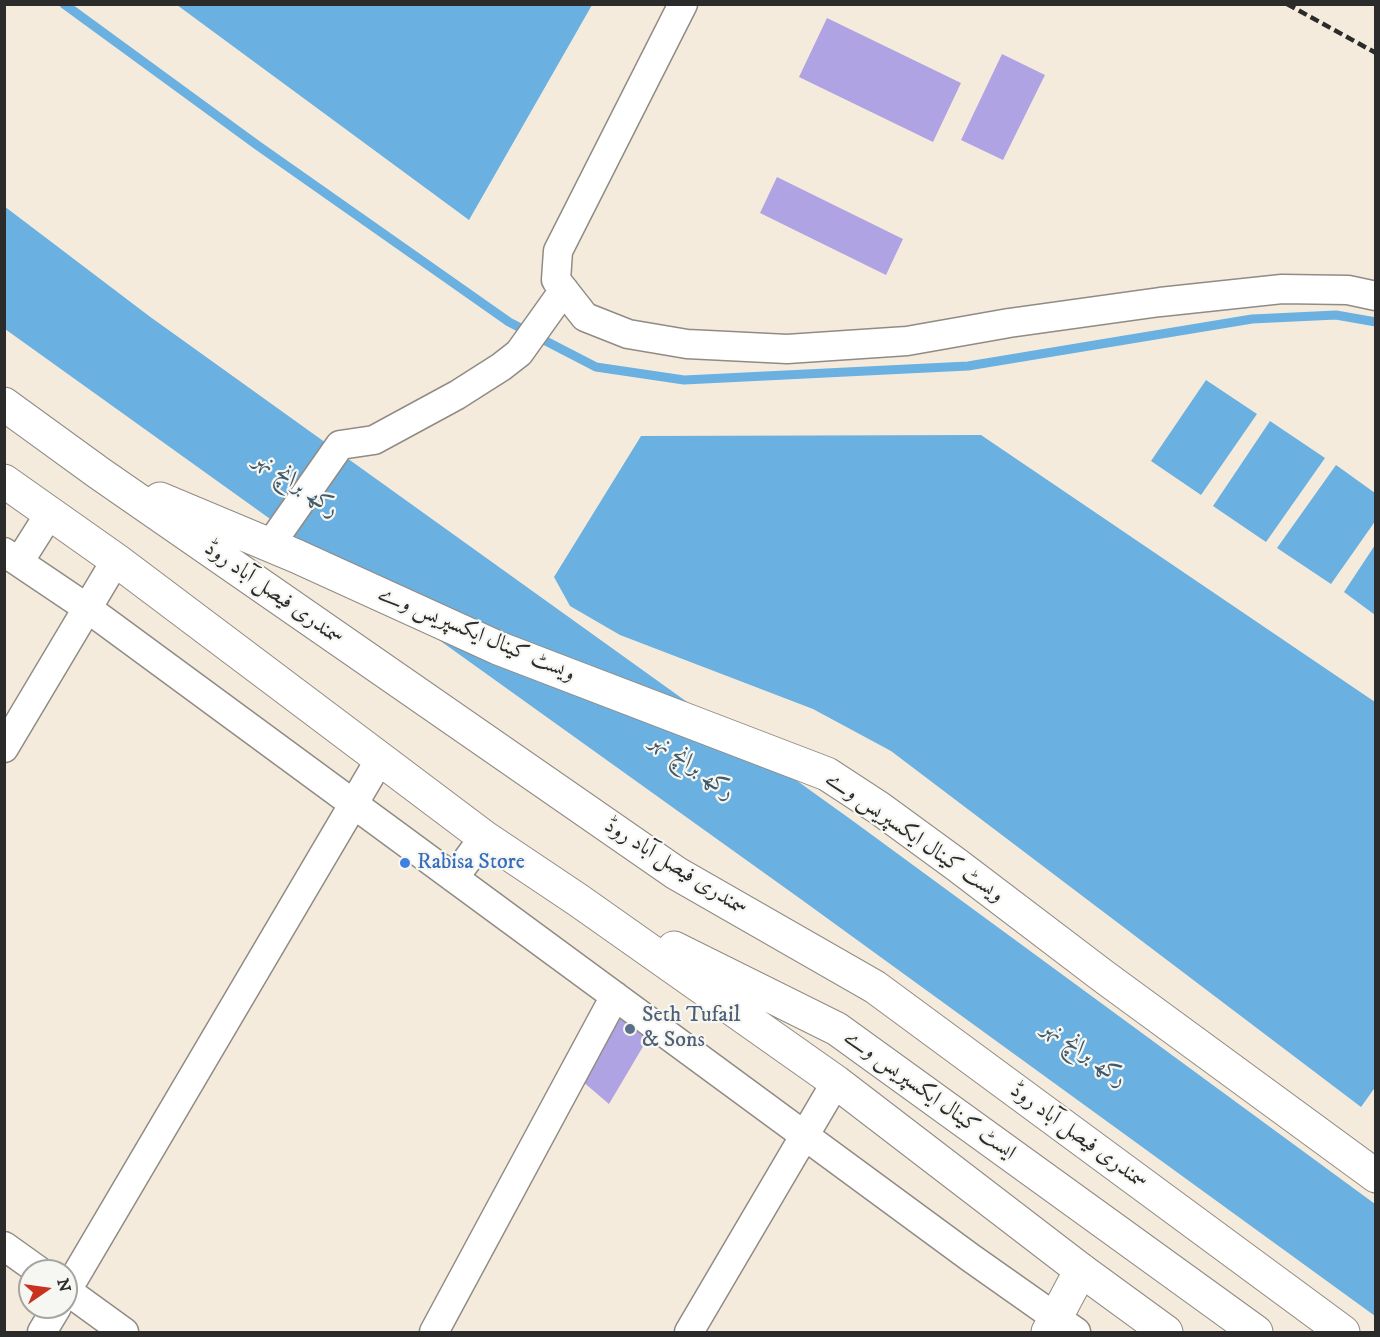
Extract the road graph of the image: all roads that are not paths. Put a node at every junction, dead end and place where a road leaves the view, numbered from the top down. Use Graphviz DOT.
graph roads {
  1 [pos="683,4"];
  2 [pos="1376,296"];
  3 [pos="557,301"];
  4 [pos="4,404"];
  5 [pos="99,473"];
  6 [pos="4,481"];
  7 [pos="50,513"];
  8 [pos="282,544"];
  9 [pos="12,557"];
  10 [pos="116,560"];
  11 [pos="87,608"];
  12 [pos="4,748"];
  13 [pos="380,759"];
  14 [pos="353,804"];
  15 [pos="484,837"];
  16 [pos="454,878"];
  17 [pos="578,900"];
  18 [pos="615,996"];
  19 [pos="836,1082"];
  20 [pos="805,1136"];
  21 [pos="1376,1176"];
  22 [pos="4,1246"];
  23 [pos="22,1259"];
  24 [pos="1081,1270"];
  25 [pos="78,1271"];
  26 [pos="78,1299"];
  27 [pos="50,1319"];
  28 [pos="1060,1328"];
  29 [pos="42,1332"];
  30 [pos="124,1332"];
  31 [pos="434,1332"];
  32 [pos="689,1332"];
  33 [pos="1166,1332"];
  34 [pos="1256,1332"];
  35 [pos="1343,1332"];
  1 -- 3 [label="street"];
  2 -- 3 [label="street"];
  3 -- 8 [label="street"];
  4 -- 5 [label="main road, سمندری فیصل آباد روڈ"];
  5 -- 8 [label="main road, ویسٹ کینال ایکسپریس وے"];
  5 -- 35 [label="main road, سمندری فیصل آباد روڈ"];
  6 -- 7 [label="main road"];
  7 -- 9 [label="street"];
  7 -- 10 [label="main road"];
  8 -- 21 [label="main road, ویسٹ کینال ایکسپریس وے"];
  9 -- 11 [label="street"];
  10 -- 11 [label="street"];
  10 -- 13 [label="main road"];
  11 -- 12 [label="street"];
  11 -- 14 [label="street"];
  13 -- 14 [label="street"];
  13 -- 15 [label="main road"];
  14 -- 16 [label="street"];
  14 -- 25 [label="street"];
  15 -- 16 [label="street"];
  15 -- 17 [label="main road"];
  16 -- 18 [label="street"];
  17 -- 19 [label="main road"];
  17 -- 34 [label="main road, ایسٹ کینال ایکسپریس وے"];
  18 -- 20 [label="street"];
  18 -- 31 [label="street"];
  19 -- 20 [label="street"];
  19 -- 24 [label="main road"];
  20 -- 28 [label="street"];
  20 -- 32 [label="street"];
  22 -- 23 [label="street"];
  24 -- 28 [label="main road"];
  24 -- 33 [label="main road"];
  26 -- 30 [label="street"];
  27 -- 29 [label="street"];
}
